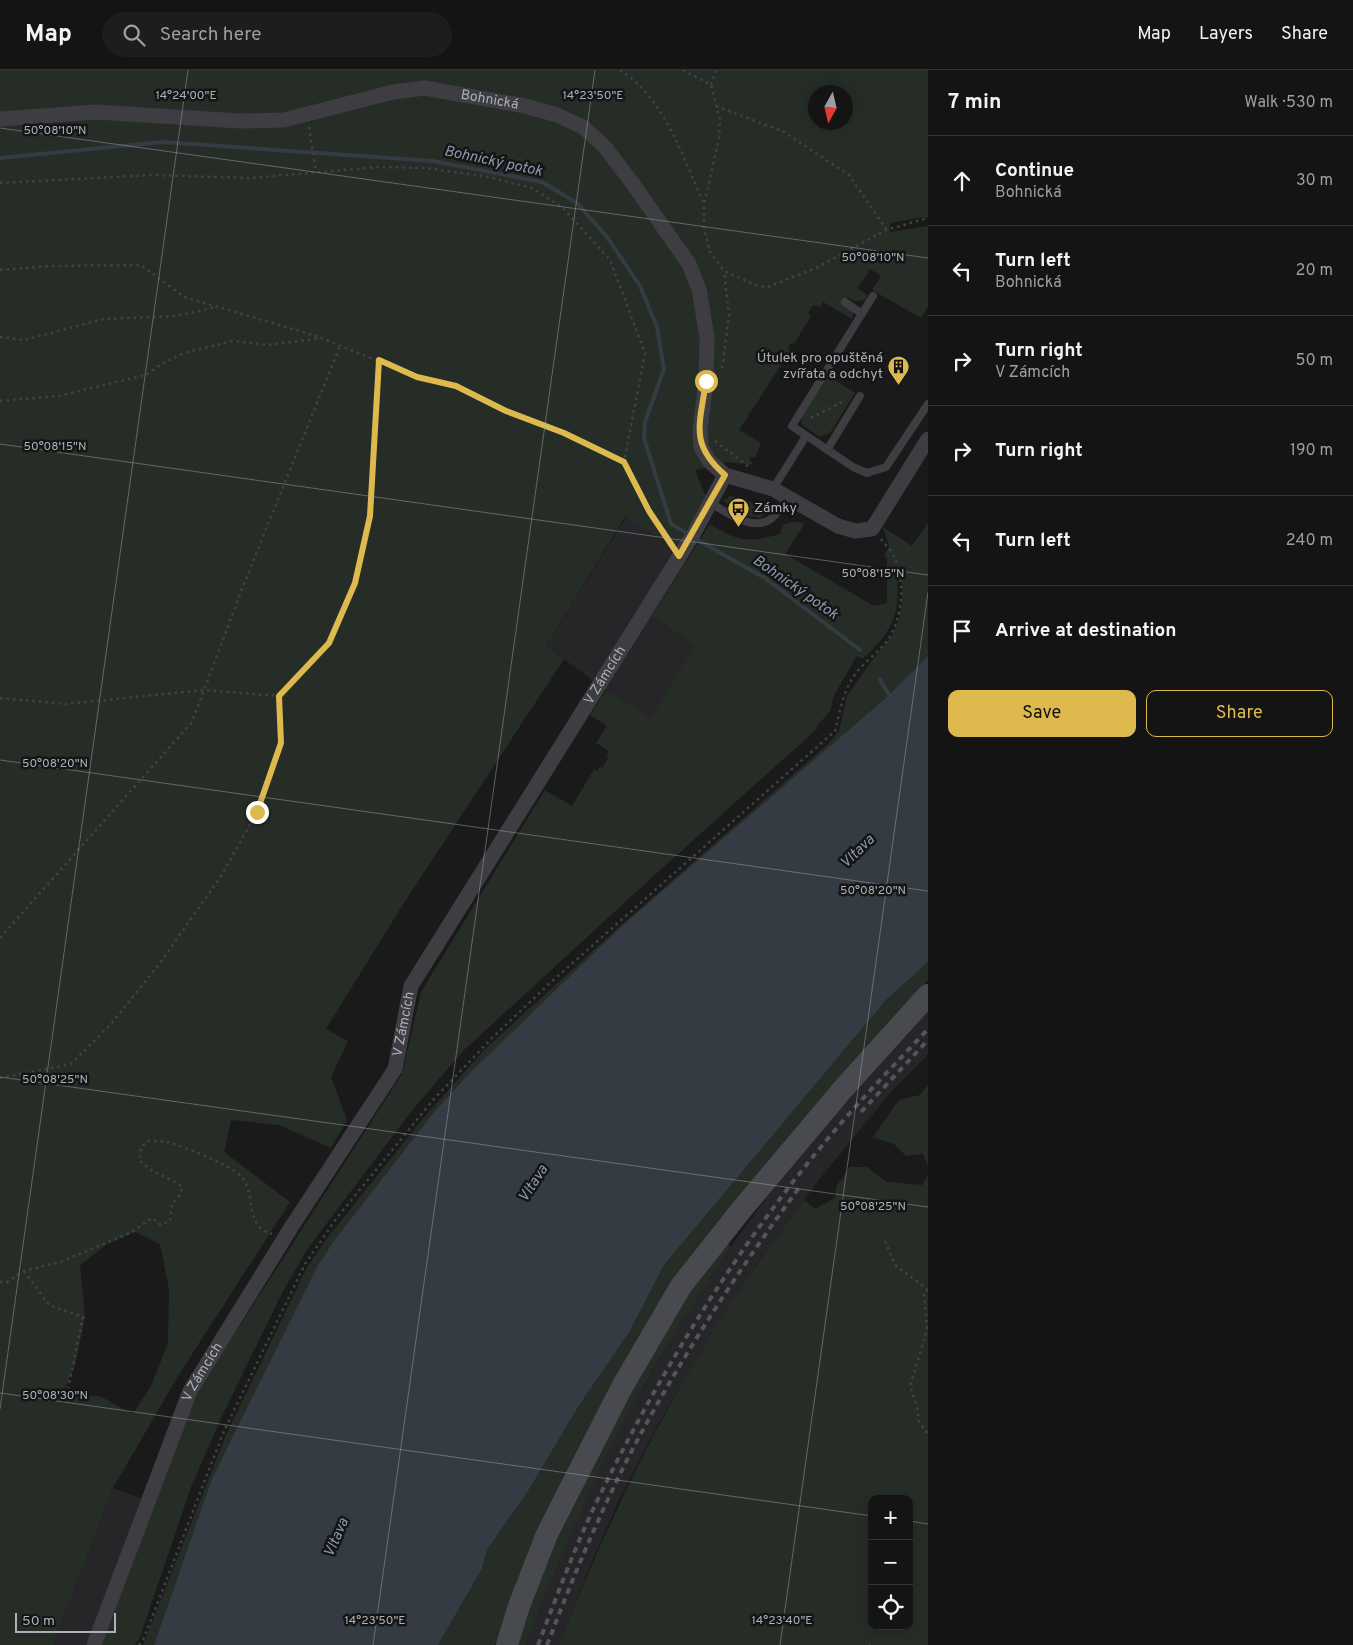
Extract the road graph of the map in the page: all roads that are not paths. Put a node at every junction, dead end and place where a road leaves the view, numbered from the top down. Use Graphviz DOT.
graph roads {
  1 [pos="0,119"];
  2 [pos="873,296"];
  3 [pos="845,302"];
  4 [pos="862,314"];
  5 [pos="858,398"];
  6 [pos="928,404"];
  7 [pos="806,436"];
  8 [pos="928,439"];
  9 [pos="827,450"];
  10 [pos="725,475"];
  11 [pos="773,489"];
  12 [pos="787,497"];
  13 [pos="710,503"];
  14 [pos="928,995"];
  15 [pos="94,1645"];
  16 [pos="507,1645"];
  1 -- 10 [label="street, Bohnická"];
  2 -- 4 [label="lane"];
  3 -- 4 [label="lane"];
  4 -- 7 [label="lane"];
  5 -- 9 [label="lane"];
  6 -- 9 [label="lane"];
  7 -- 9 [label="lane"];
  7 -- 11 [label="lane"];
  8 -- 12 [label="street"];
  10 -- 11 [label="street"];
  10 -- 13 [label="street, V Zámcích"];
  11 -- 12 [label="street"];
  12 -- 13 [label="lane"];
  13 -- 15 [label="street, V Zámcích"];
  14 -- 16 [label="main road"];
}
